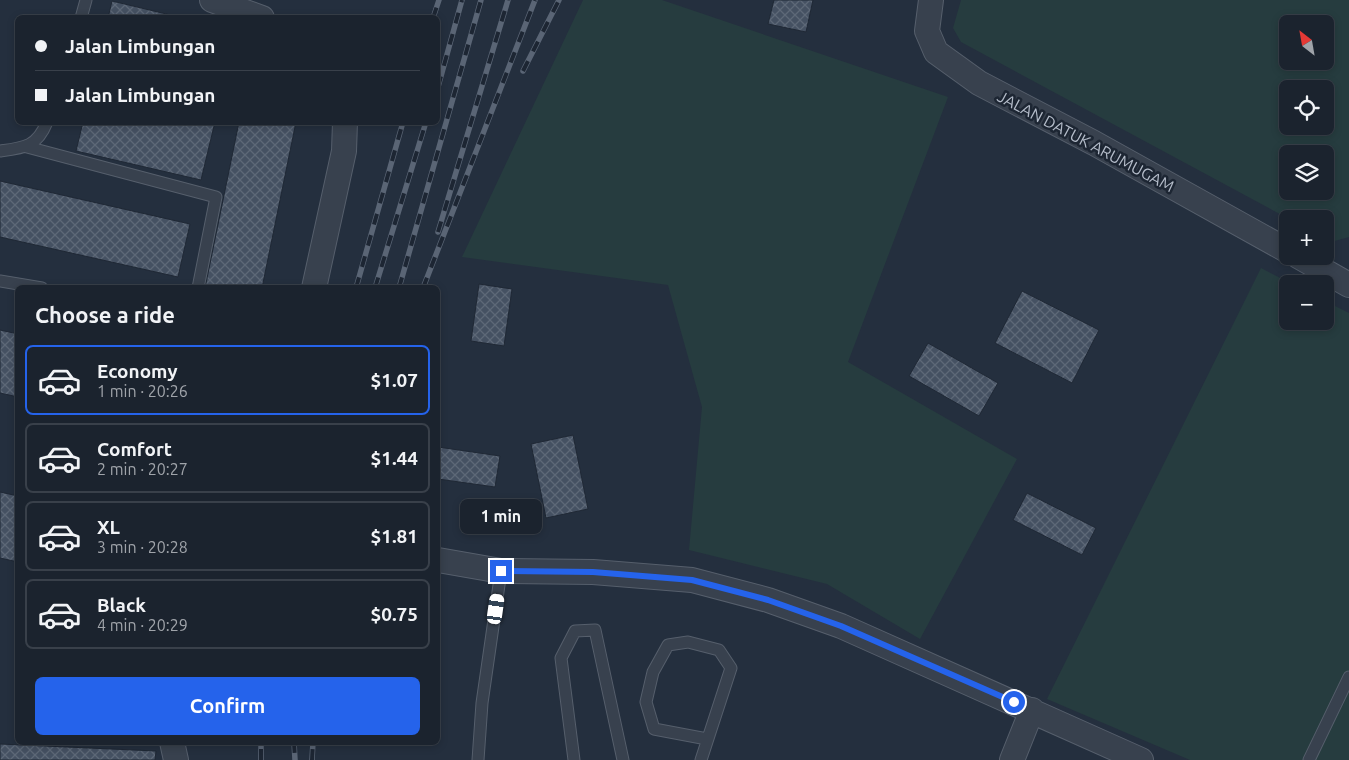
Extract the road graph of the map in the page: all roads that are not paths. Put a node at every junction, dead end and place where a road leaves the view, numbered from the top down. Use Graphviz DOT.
graph roads {
  1 [pos="86,0"];
  2 [pos="212,0"];
  3 [pos="931,0"];
  4 [pos="82,15"];
  5 [pos="254,15"];
  6 [pos="46,125"];
  7 [pos="345,125"];
  8 [pos="27,147"];
  9 [pos="0,151"];
  10 [pos="1279,245"];
  11 [pos="1314,265"];
  12 [pos="0,281"];
  13 [pos="1349,284"];
  14 [pos="24,285"];
  15 [pos="199,285"];
  16 [pos="315,285"];
  17 [pos="440,560"];
  18 [pos="501,571"];
  19 [pos="1349,677"];
  20 [pos="1032,710"];
  21 [pos="708,739"];
  22 [pos="173,745"];
  23 [pos="176,760"];
  24 [pos="478,760"];
  25 [pos="574,760"];
  26 [pos="623,760"];
  27 [pos="701,760"];
  28 [pos="1012,760"];
  29 [pos="1141,760"];
  30 [pos="1309,760"];
  1 -- 4 [label="lane"];
  2 -- 5 [label="street"];
  3 -- 10 [label="street, JALAN DATUK ARUMUGAM"];
  6 -- 8 [label="lane"];
  7 -- 16 [label="street"];
  8 -- 9 [label="lane"];
  8 -- 15 [label="lane"];
  11 -- 13 [label="street"];
  12 -- 14 [label="lane"];
  17 -- 18 [label="street"];
  18 -- 20 [label="street"];
  18 -- 24 [label="lane"];
  19 -- 30 [label="lane"];
  20 -- 28 [label="street"];
  20 -- 29 [label="street"];
  21 -- 21 [label="lane"];
  21 -- 27 [label="lane"];
  22 -- 23 [label="street"];
  25 -- 26 [label="lane"];
}
